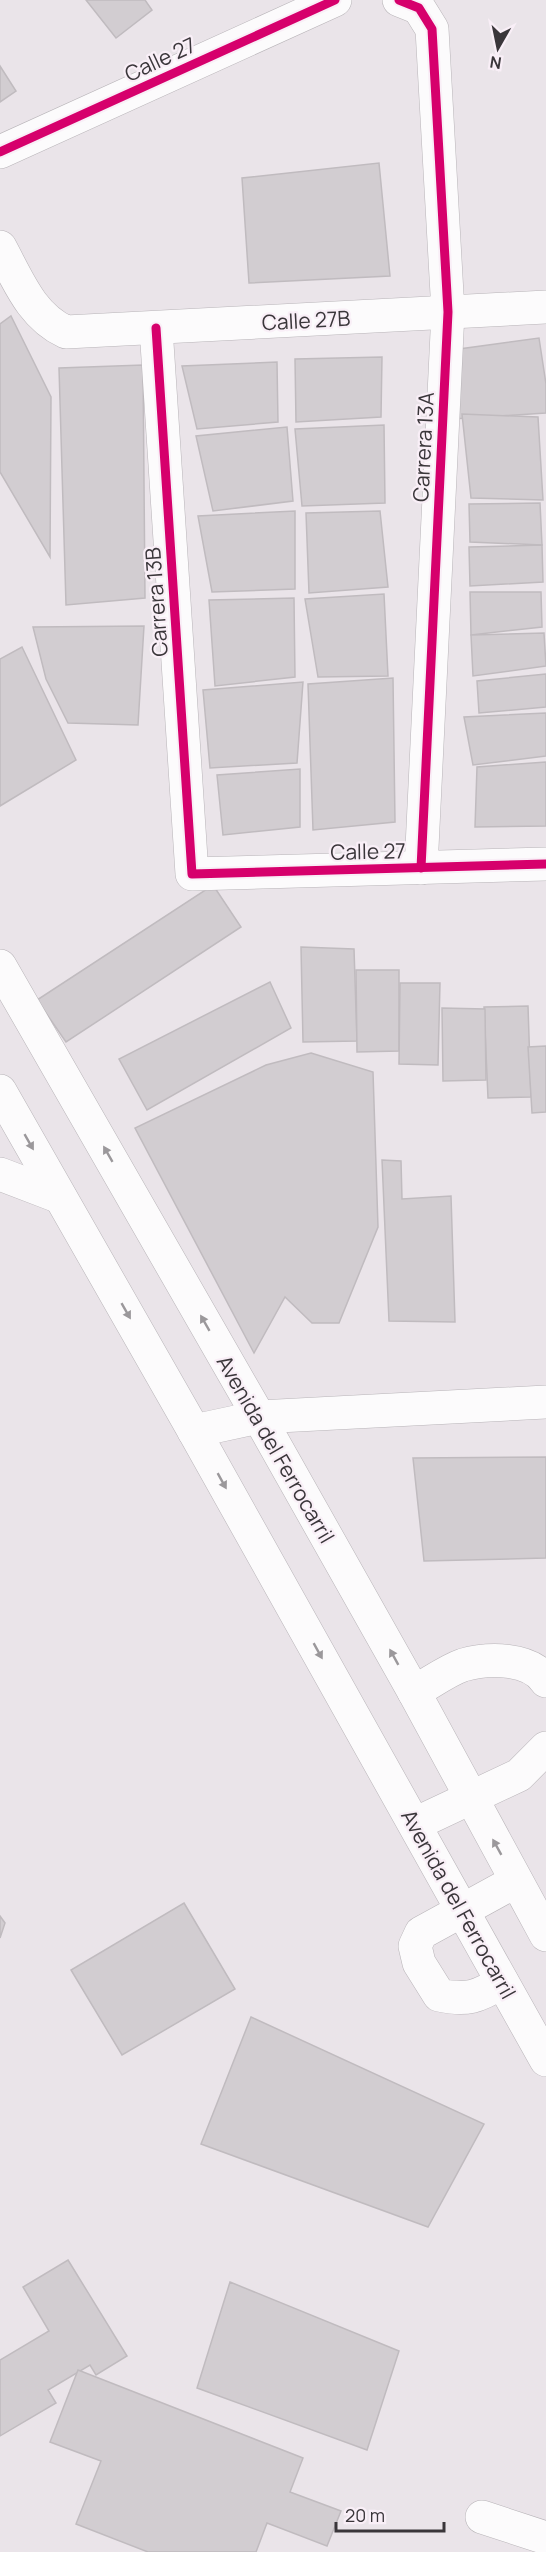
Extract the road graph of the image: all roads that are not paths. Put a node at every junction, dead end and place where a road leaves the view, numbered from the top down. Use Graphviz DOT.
graph roads {
  1 [pos="335,0"];
  2 [pos="399,0"];
  3 [pos="0,152"];
  4 [pos="0,247"];
  5 [pos="546,306"];
  6 [pos="448,312"];
  7 [pos="156,328"];
  8 [pos="546,864"];
  9 [pos="421,868"];
  10 [pos="192,874"];
  11 [pos="0,966"];
  12 [pos="0,1091"];
  13 [pos="0,1174"];
  14 [pos="60,1197"];
  15 [pos="546,1402"];
  16 [pos="259,1417"];
  17 [pos="194,1431"];
  18 [pos="546,1681"];
  19 [pos="414,1692"];
  20 [pos="546,1748"];
  21 [pos="470,1798"];
  22 [pos="415,1824"];
  23 [pos="516,1881"];
  24 [pos="464,1910"];
  25 [pos="546,1935"];
  26 [pos="502,1982"];
  27 [pos="546,2060"];
  28 [pos="482,2517"];
  29 [pos="546,2538"];
  1 -- 3 [label="street, Calle 27"];
  2 -- 6 [label="street, Carrera 13A"];
  4 -- 7 [label="street, Calle 27B"];
  5 -- 6 [label="street, Calle 27B"];
  6 -- 7 [label="street, Calle 27B"];
  6 -- 9 [label="street, Carrera 13A"];
  7 -- 10 [label="street, Carrera 13B"];
  8 -- 9 [label="street, Calle 27"];
  9 -- 10 [label="street, Calle 27"];
  16 -- 11 [label="street, Avenida del Ferrocarril, one-way"];
  12 -- 14 [label="street, Avenida del Ferrocarril, one-way"];
  13 -- 14 [label="street"];
  14 -- 17 [label="street, Avenida del Ferrocarril, one-way"];
  15 -- 16 [label="street"];
  16 -- 17 [label="street"];
  19 -- 16 [label="street, Avenida del Ferrocarril, one-way"];
  17 -- 22 [label="street, Avenida del Ferrocarril, one-way"];
  18 -- 19 [label="street"];
  19 -- 21 [label="street, Avenida del Ferrocarril"];
  20 -- 21 [label="street"];
  21 -- 22 [label="street"];
  23 -- 21 [label="street, Avenida del Ferrocarril, one-way"];
  22 -- 24 [label="street, Avenida del Ferrocarril"];
  23 -- 24 [label="street"];
  23 -- 25 [label="street, Avenida del Ferrocarril"];
  24 -- 26 [label="street, Avenida del Ferrocarril"];
  24 -- 26 [label="street"];
  26 -- 27 [label="street, Avenida del Ferrocarril"];
  28 -- 29 [label="street"];
}
